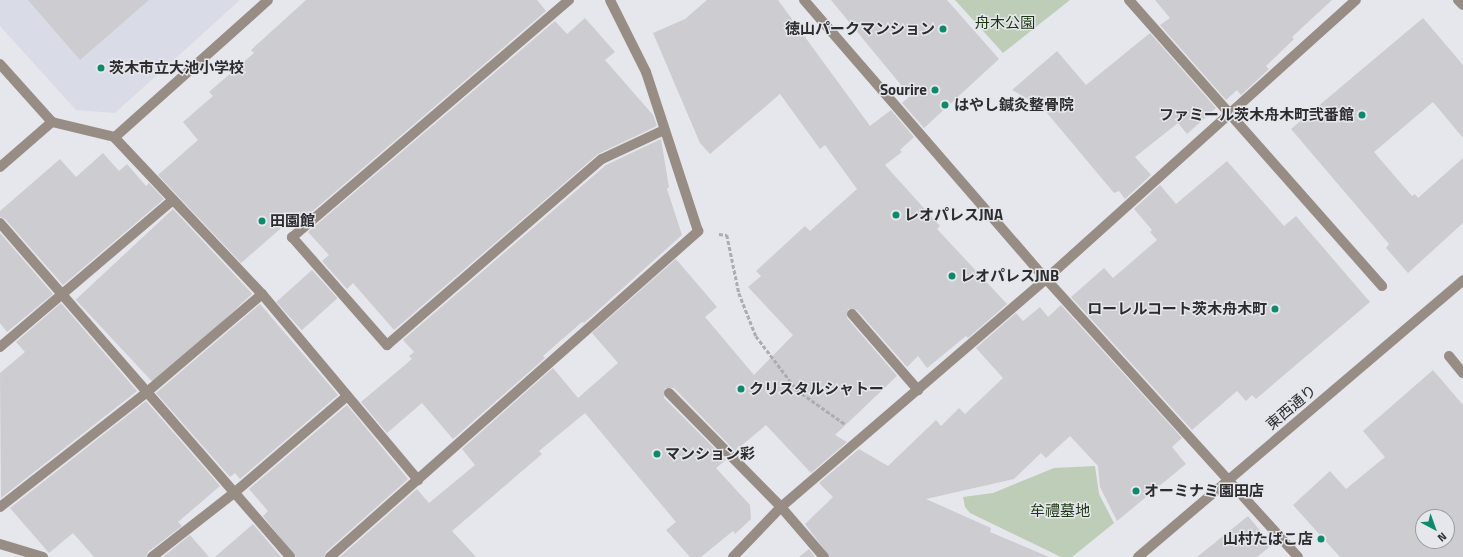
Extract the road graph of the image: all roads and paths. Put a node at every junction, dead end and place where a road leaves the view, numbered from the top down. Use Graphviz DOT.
graph roads {
  1 [pos="268,0"];
  2 [pos="569,0"];
  3 [pos="610,0"];
  4 [pos="804,0"];
  5 [pos="1129,0"];
  6 [pos="1356,0"];
  7 [pos="1458,0"];
  8 [pos="1463,5"];
  9 [pos="0,64"];
  10 [pos="1231,115"];
  11 [pos="52,122"];
  12 [pos="664,130"];
  13 [pos="114,137"];
  14 [pos="0,167"];
  15 [pos="173,200"];
  16 [pos="0,223"];
  17 [pos="698,231"];
  18 [pos="1046,279"];
  19 [pos="1463,280"];
  20 [pos="1382,286"];
  21 [pos="62,294"];
  22 [pos="262,294"];
  23 [pos="852,314"];
  24 [pos="0,347"];
  25 [pos="1449,356"];
  26 [pos="1463,373"];
  27 [pos="918,390"];
  28 [pos="148,392"];
  29 [pos="669,393"];
  30 [pos="347,396"];
  31 [pos="863,436"];
  32 [pos="1229,479"];
  33 [pos="418,480"];
  34 [pos="234,493"];
  35 [pos="0,507"];
  36 [pos="781,507"];
  37 [pos="0,544"];
  38 [pos="43,557"];
  39 [pos="152,557"];
  40 [pos="290,557"];
  41 [pos="330,557"];
  42 [pos="733,557"];
  43 [pos="824,557"];
  44 [pos="1138,557"];
  45 [pos="1298,557"];
  1 -- 13 [label="street"];
  2 -- 12 [label="street"];
  3 -- 12 [label="street"];
  4 -- 18 [label="street"];
  5 -- 10 [label="street"];
  6 -- 10 [label="street"];
  7 -- 8 [label="street"];
  9 -- 11 [label="street"];
  10 -- 18 [label="street"];
  10 -- 20 [label="street"];
  11 -- 13 [label="street"];
  11 -- 14 [label="street"];
  12 -- 17 [label="street"];
  13 -- 15 [label="street"];
  15 -- 21 [label="street"];
  15 -- 22 [label="street"];
  16 -- 21 [label="street"];
  17 -- 31 [label="path"];
  17 -- 33 [label="street"];
  18 -- 27 [label="street"];
  18 -- 32 [label="street"];
  19 -- 32 [label="street, 東西通り"];
  21 -- 24 [label="street"];
  21 -- 28 [label="street"];
  22 -- 28 [label="street"];
  22 -- 30 [label="street"];
  23 -- 27 [label="street"];
  25 -- 26 [label="street"];
  27 -- 31 [label="street"];
  28 -- 34 [label="street"];
  28 -- 35 [label="street"];
  29 -- 36 [label="street"];
  30 -- 33 [label="street"];
  30 -- 34 [label="street"];
  31 -- 36 [label="street"];
  32 -- 44 [label="street, 東西通り"];
  32 -- 45 [label="street"];
  33 -- 41 [label="street"];
  34 -- 39 [label="street"];
  34 -- 40 [label="street"];
  36 -- 42 [label="street"];
  36 -- 43 [label="street"];
  37 -- 38 [label="street"];
}
